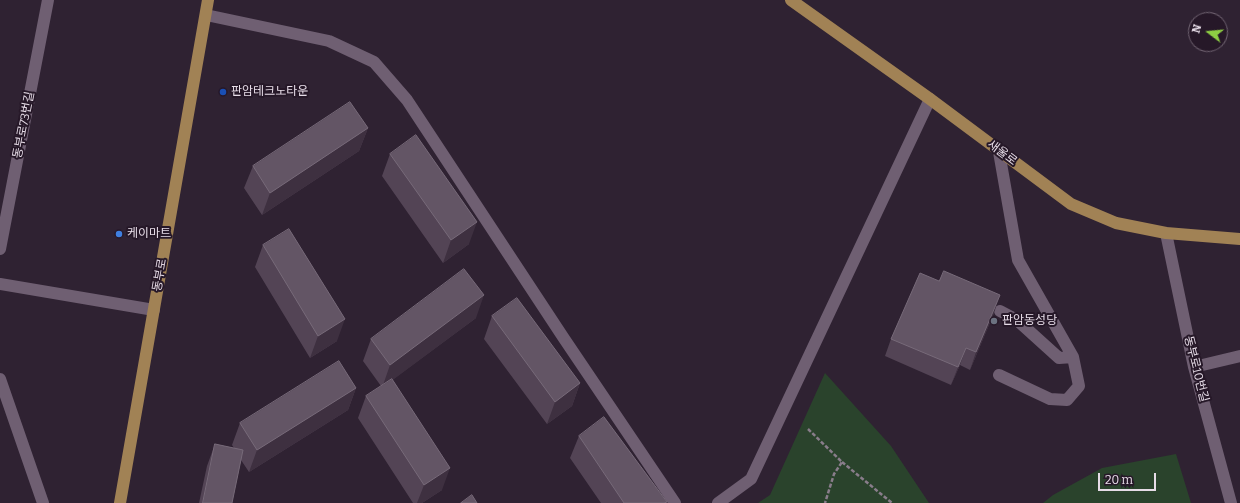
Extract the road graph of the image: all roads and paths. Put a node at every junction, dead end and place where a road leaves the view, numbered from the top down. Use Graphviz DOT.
graph roads {
  1 [pos="48,0"];
  2 [pos="208,0"];
  3 [pos="791,0"];
  4 [pos="206,15"];
  5 [pos="930,99"];
  6 [pos="999,152"];
  7 [pos="1166,233"];
  8 [pos="1240,239"];
  9 [pos="0,249"];
  10 [pos="0,284"];
  11 [pos="154,310"];
  12 [pos="1000,311"];
  13 [pos="1240,356"];
  14 [pos="1073,357"];
  15 [pos="1194,367"];
  16 [pos="999,376"];
  17 [pos="0,378"];
  18 [pos="808,429"];
  19 [pos="842,462"];
  20 [pos="43,503"];
  21 [pos="120,503"];
  22 [pos="675,503"];
  23 [pos="718,503"];
  24 [pos="825,503"];
  25 [pos="892,503"];
  26 [pos="1231,503"];
  1 -- 9 [label="street, 동부로73번길"];
  2 -- 4 [label="main road, 동부로"];
  3 -- 5 [label="main road, 새울로"];
  4 -- 11 [label="main road, 동부로"];
  4 -- 22 [label="street"];
  5 -- 6 [label="main road, 새울로"];
  5 -- 23 [label="street"];
  6 -- 7 [label="main road, 새울로"];
  6 -- 14 [label="street"];
  7 -- 8 [label="main road, 새울로"];
  7 -- 15 [label="street, 동부로10번길"];
  10 -- 11 [label="street"];
  11 -- 21 [label="main road, 동부로"];
  12 -- 14 [label="street"];
  13 -- 15 [label="street"];
  14 -- 16 [label="street"];
  15 -- 26 [label="street, 동부로10번길"];
  17 -- 20 [label="street"];
  18 -- 19 [label="path"];
  19 -- 24 [label="path"];
  19 -- 25 [label="path"];
}
